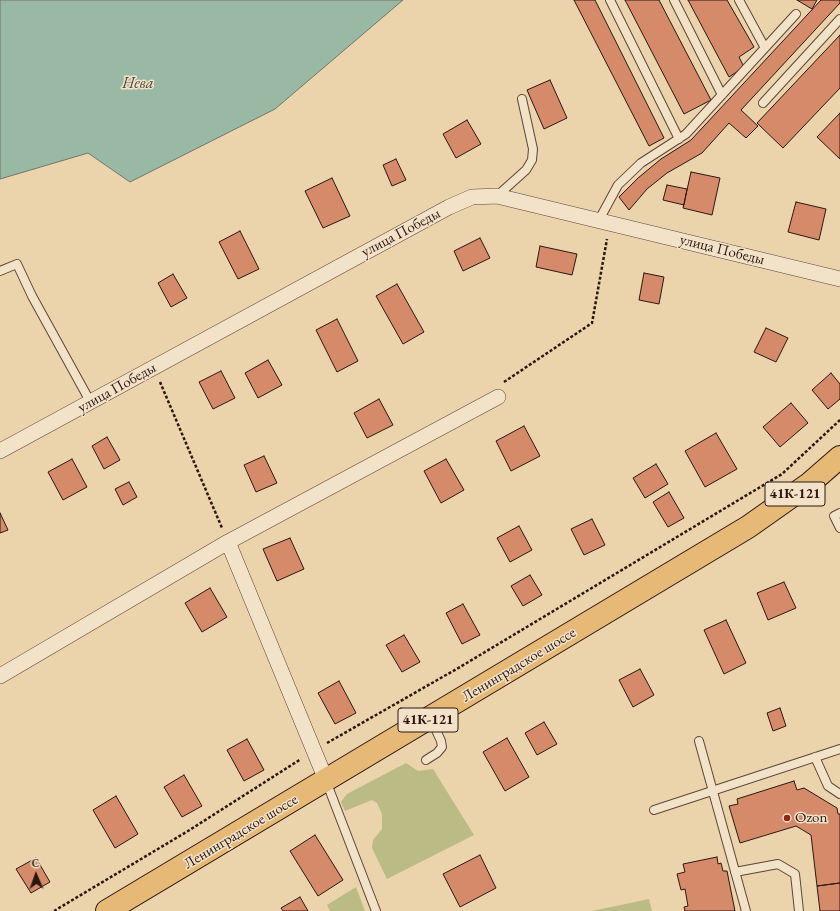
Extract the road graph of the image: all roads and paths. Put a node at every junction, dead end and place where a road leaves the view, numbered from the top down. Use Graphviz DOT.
graph roads {
  1 [pos="610,0"];
  2 [pos="674,0"];
  3 [pos="739,0"];
  4 [pos="796,14"];
  5 [pos="840,19"];
  6 [pos="765,48"];
  7 [pos="722,95"];
  8 [pos="522,99"];
  9 [pos="763,103"];
  10 [pos="679,138"];
  11 [pos="497,196"];
  12 [pos="605,222"];
  13 [pos="0,271"];
  14 [pos="840,279"];
  15 [pos="153,367"];
  16 [pos="498,397"];
  17 [pos="91,403"];
  18 [pos="840,420"];
  19 [pos="0,451"];
  20 [pos="840,458"];
  21 [pos="840,513"];
  22 [pos="840,528"];
  23 [pos="228,542"];
  24 [pos="0,676"];
  25 [pos="430,718"];
  26 [pos="699,741"];
  27 [pos="840,749"];
  28 [pos="314,752"];
  29 [pos="815,757"];
  30 [pos="426,760"];
  31 [pos="326,780"];
  32 [pos="712,791"];
  33 [pos="840,794"];
  34 [pos="654,810"];
  35 [pos="735,872"];
  36 [pos="54,911"];
  37 [pos="107,911"];
  38 [pos="376,911"];
  39 [pos="746,911"];
  40 [pos="799,911"];
  1 -- 10 [label="lane"];
  2 -- 7 [label="lane"];
  3 -- 6 [label="lane"];
  4 -- 6 [label="lane"];
  5 -- 9 [label="lane"];
  6 -- 7 [label="lane"];
  7 -- 10 [label="lane"];
  8 -- 11 [label="lane"];
  10 -- 12 [label="lane"];
  11 -- 12 [label="street, улица Победы"];
  11 -- 15 [label="street, улица Победы"];
  12 -- 14 [label="street, улица Победы"];
  12 -- 16 [label="path"];
  13 -- 17 [label="lane"];
  15 -- 17 [label="street, улица Победы"];
  15 -- 23 [label="path"];
  16 -- 23 [label="street"];
  17 -- 19 [label="street, улица Победы"];
  18 -- 28 [label="path"];
  20 -- 25 [label="main road, Ленинградское шоссе / 41К-121"];
  21 -- 22 [label="lane"];
  23 -- 24 [label="street"];
  23 -- 28 [label="street"];
  25 -- 30 [label="lane"];
  25 -- 31 [label="main road, Ленинградское шоссе / 41К-121"];
  26 -- 32 [label="lane"];
  27 -- 29 [label="lane"];
  28 -- 31 [label="street"];
  28 -- 36 [label="path"];
  29 -- 32 [label="lane"];
  29 -- 33 [label="lane"];
  31 -- 37 [label="main road, Ленинградское шоссе / 41К-121"];
  31 -- 38 [label="lane"];
  32 -- 34 [label="lane"];
  32 -- 35 [label="lane"];
  35 -- 39 [label="lane"];
  35 -- 40 [label="lane"];
}
